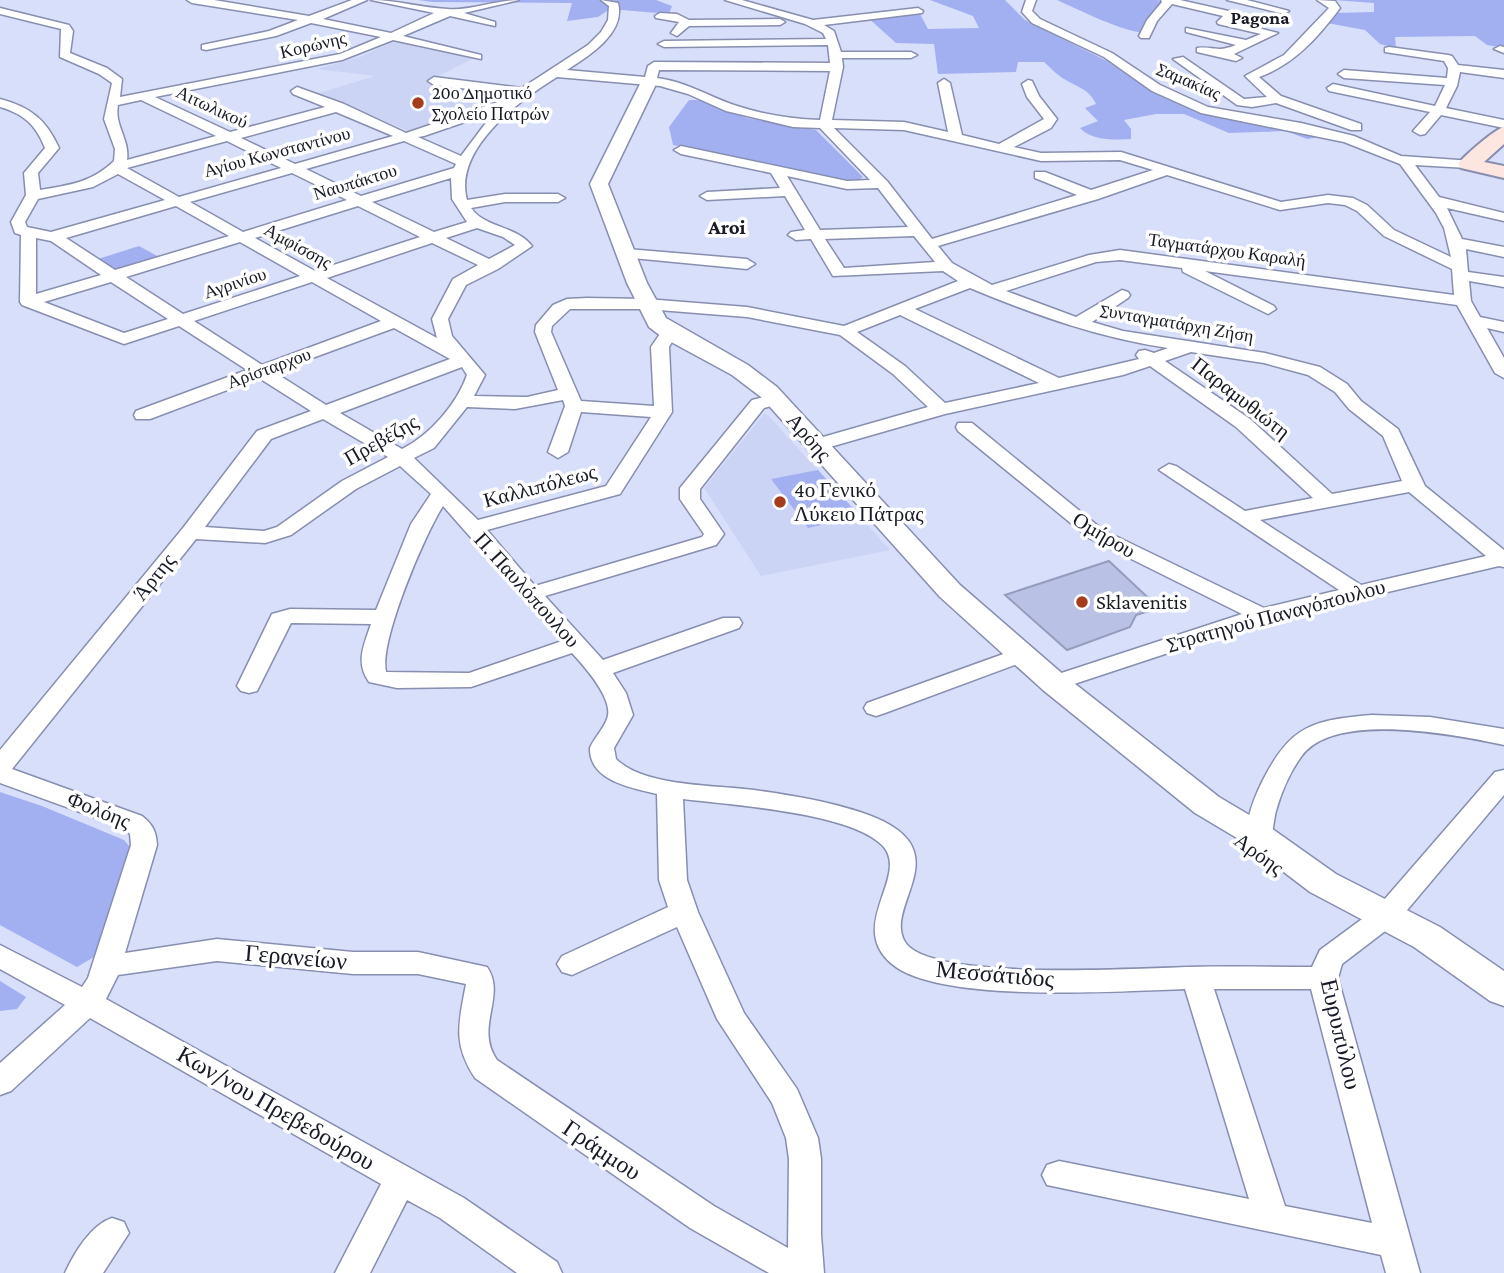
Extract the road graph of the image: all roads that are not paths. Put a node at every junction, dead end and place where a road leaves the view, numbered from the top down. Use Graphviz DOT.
graph roads {
  1 [pos="192,0"];
  2 [pos="362,0"];
  3 [pos="376,0"];
  4 [pos="514,0"];
  5 [pos="606,0"];
  6 [pos="730,0"];
  7 [pos="1031,0"];
  8 [pos="1167,0"];
  9 [pos="1232,0"];
  10 [pos="1322,0"];
  11 [pos="1206,9"];
  12 [pos="0,10"];
  13 [pos="918,11"];
  14 [pos="1284,11"];
  15 [pos="450,13"];
  16 [pos="660,16"];
  17 [pos="1185,18"];
  18 [pos="314,20"];
  19 [pos="811,22"];
  20 [pos="686,23"];
  21 [pos="491,24"];
  22 [pos="1190,30"];
  23 [pos="393,36"];
  24 [pos="1145,36"];
  25 [pos="664,44"];
  26 [pos="1247,44"];
  27 [pos="206,47"];
  28 [pos="1201,50"];
  29 [pos="1389,50"];
  30 [pos="836,55"];
  31 [pos="911,55"];
  32 [pos="1222,55"];
  33 [pos="1294,55"];
  34 [pos="477,57"];
  35 [pos="1179,59"];
  36 [pos="1451,63"];
  37 [pos="1273,68"];
  38 [pos="652,73"];
  39 [pos="557,74"];
  40 [pos="1344,74"];
  41 [pos="1504,74"];
  42 [pos="1240,77"];
  43 [pos="1208,79"];
  44 [pos="434,81"];
  45 [pos="1451,82"];
  46 [pos="944,83"];
  47 [pos="1028,84"];
  48 [pos="1333,88"];
  49 [pos="297,91"];
  50 [pos="524,92"];
  51 [pos="142,96"];
  52 [pos="1278,99"];
  53 [pos="114,102"];
  54 [pos="511,102"];
  55 [pos="0,103"];
  56 [pos="340,107"];
  57 [pos="1438,111"];
  58 [pos="1504,124"];
  59 [pos="826,125"];
  60 [pos="1420,131"];
  61 [pos="1504,133"];
  62 [pos="955,135"];
  63 [pos="230,136"];
  64 [pos="409,136"];
  65 [pos="1363,145"];
  66 [pos="1003,147"];
  67 [pos="681,150"];
  68 [pos="1405,161"];
  69 [pos="1468,164"];
  70 [pos="461,166"];
  71 [pos="115,167"];
  72 [pos="294,167"];
  73 [pos="776,170"];
  74 [pos="1168,170"];
  75 [pos="1504,172"];
  76 [pos="1040,175"];
  77 [pos="881,184"];
  78 [pos="788,192"];
  79 [pos="33,195"];
  80 [pos="707,196"];
  81 [pos="1093,196"];
  82 [pos="558,198"];
  83 [pos="177,200"];
  84 [pos="1434,200"];
  85 [pos="357,201"];
  86 [pos="462,205"];
  87 [pos="1504,217"];
  88 [pos="477,223"];
  89 [pos="29,234"];
  90 [pos="817,234"];
  91 [pos="796,235"];
  92 [pos="52,237"];
  93 [pos="242,237"];
  94 [pos="433,238"];
  95 [pos="924,238"];
  96 [pos="1457,243"];
  97 [pos="524,246"];
  98 [pos="1504,252"];
  99 [pos="627,254"];
  100 [pos="1177,262"];
  101 [pos="747,264"];
  102 [pos="492,266"];
  103 [pos="946,266"];
  104 [pos="1460,271"];
  105 [pos="114,276"];
  106 [pos="315,277"];
  107 [pos="971,282"];
  108 [pos="1504,282"];
  109 [pos="991,291"];
  110 [pos="1122,295"];
  111 [pos="1463,301"];
  112 [pos="30,304"];
  113 [pos="646,304"];
  114 [pos="899,308"];
  115 [pos="1268,309"];
  116 [pos="182,320"];
  117 [pos="1474,320"];
  118 [pos="394,322"];
  119 [pos="1078,323"];
  120 [pos="1504,327"];
  121 [pos="845,331"];
  122 [pos="670,332"];
  123 [pos="1121,336"];
  124 [pos="1189,346"];
  125 [pos="463,360"];
  126 [pos="1153,360"];
  127 [pos="262,371"];
  128 [pos="1504,373"];
  129 [pos="1056,384"];
  130 [pos="571,399"];
  131 [pos="776,399"];
  132 [pos="462,401"];
  133 [pos="942,409"];
  134 [pos="323,411"];
  135 [pos="663,412"];
  136 [pos="143,415"];
  137 [pos="965,427"];
  138 [pos="816,445"];
  139 [pos="558,452"];
  140 [pos="402,458"];
  141 [pos="1170,470"];
  142 [pos="1414,485"];
  143 [pos="441,495"];
  144 [pos="1328,501"];
  145 [pos="1243,517"];
  146 [pos="472,528"];
  147 [pos="190,532"];
  148 [pos="1503,560"];
  149 [pos="1356,592"];
  150 [pos="530,594"];
  151 [pos="1261,615"];
  152 [pos="384,617"];
  153 [pos="731,622"];
  154 [pos="575,644"];
  155 [pos="1020,655"];
  156 [pos="598,670"];
  157 [pos="1054,682"];
  158 [pos="249,686"];
  159 [pos="876,708"];
  160 [pos="1504,737"];
  161 [pos="0,767"];
  162 [pos="0,774"];
  163 [pos="1504,778"];
  164 [pos="670,789"];
  165 [pos="1207,806"];
  166 [pos="1259,836"];
  167 [pos="1323,883"];
  168 [pos="684,912"];
  169 [pos="1387,915"];
  170 [pos="0,956"];
  171 [pos="572,964"];
  172 [pos="108,966"];
  173 [pos="1196,978"];
  174 [pos="1323,978"];
  175 [pos="481,981"];
  176 [pos="1504,991"];
  177 [pos="87,1003"];
  178 [pos="0,1082"];
  179 [pos="1059,1175"];
  180 [pos="401,1179"];
  181 [pos="1272,1218"];
  182 [pos="112,1233"];
  183 [pos="1399,1258"];
  184 [pos="82,1273"];
  185 [pos="352,1273"];
  186 [pos="545,1273"];
  187 [pos="801,1273"];
  188 [pos="807,1273"];
  1 -- 18 [label="street"];
  2 -- 18 [label="street"];
  3 -- 15 [label="street"];
  4 -- 15 [label="street, Κορώνης"];
  5 -- 39 [label="street"];
  6 -- 19 [label="street"];
  7 -- 65 [label="street, Σαμακίας"];
  8 -- 11 [label="street"];
  8 -- 24 [label="street"];
  9 -- 11 [label="street"];
  9 -- 14 [label="street"];
  10 -- 33 [label="street"];
  11 -- 17 [label="street"];
  11 -- 26 [label="street"];
  12 -- 53 [label="street"];
  13 -- 19 [label="street"];
  15 -- 21 [label="street"];
  15 -- 23 [label="street, Κορώνης"];
  16 -- 20 [label="street"];
  18 -- 23 [label="street"];
  18 -- 27 [label="street"];
  19 -- 20 [label="street"];
  19 -- 30 [label="street"];
  20 -- 25 [label="street"];
  22 -- 26 [label="street"];
  23 -- 34 [label="street"];
  23 -- 51 [label="street, Κορώνης"];
  25 -- 30 [label="street"];
  25 -- 38 [label="street"];
  26 -- 32 [label="street"];
  26 -- 33 [label="street"];
  28 -- 32 [label="street"];
  29 -- 36 [label="street"];
  30 -- 31 [label="street"];
  30 -- 38 [label="street"];
  30 -- 59 [label="street"];
  32 -- 37 [label="street"];
  33 -- 37 [label="street"];
  35 -- 43 [label="street"];
  36 -- 41 [label="street"];
  36 -- 45 [label="street"];
  37 -- 42 [label="street"];
  38 -- 39 [label="street"];
  38 -- 59 [label="street"];
  38 -- 99 [label="street, Αρόης"];
  39 -- 50 [label="street"];
  40 -- 45 [label="street"];
  42 -- 43 [label="street"];
  42 -- 52 [label="street"];
  43 -- 52 [label="street"];
  44 -- 50 [label="street"];
  45 -- 57 [label="street"];
  46 -- 62 [label="street"];
  47 -- 66 [label="street"];
  48 -- 57 [label="street"];
  49 -- 56 [label="street"];
  50 -- 54 [label="street"];
  51 -- 53 [label="street, Κορώνης"];
  51 -- 63 [label="street, Αιτωλικού"];
  52 -- 65 [label="street"];
  53 -- 71 [label="street"];
  54 -- 64 [label="street, Αγίου Κωνσταντίνου"];
  54 -- 70 [label="street"];
  55 -- 79 [label="street"];
  56 -- 63 [label="street"];
  56 -- 64 [label="street"];
  57 -- 58 [label="street"];
  57 -- 60 [label="street"];
  59 -- 62 [label="street"];
  59 -- 77 [label="street, Συνταγματάρχη Ζήση"];
  61 -- 69 [label="main road"];
  62 -- 66 [label="street"];
  63 -- 71 [label="street"];
  63 -- 72 [label="street, Αιτωλικού"];
  64 -- 70 [label="street"];
  64 -- 72 [label="street, Αγίου Κωνσταντίνου"];
  65 -- 68 [label="street, Σαμακίας"];
  66 -- 74 [label="street"];
  67 -- 73 [label="street"];
  68 -- 69 [label="street, Σαμακίας"];
  68 -- 84 [label="street"];
  69 -- 75 [label="main road"];
  70 -- 85 [label="street, Ναυπάκτου"];
  70 -- 86 [label="street"];
  71 -- 79 [label="street"];
  71 -- 83 [label="street, Αμφίσσης"];
  72 -- 83 [label="street, Αγίου Κωνσταντίνου"];
  72 -- 85 [label="street, Αιτωλικού"];
  73 -- 77 [label="street"];
  73 -- 78 [label="street"];
  74 -- 81 [label="street"];
  74 -- 104 [label="street"];
  76 -- 81 [label="street"];
  77 -- 95 [label="street, Συνταγματάρχη Ζήση"];
  78 -- 80 [label="street"];
  78 -- 90 [label="street"];
  79 -- 89 [label="street"];
  81 -- 95 [label="street"];
  82 -- 86 [label="street"];
  83 -- 92 [label="street, Αγίου Κωνσταντίνου"];
  83 -- 93 [label="street, Αμφίσσης"];
  84 -- 87 [label="street"];
  84 -- 96 [label="street"];
  85 -- 93 [label="street, Ναυπάκτου"];
  85 -- 94 [label="street, Αιτωλικού"];
  86 -- 88 [label="street"];
  88 -- 94 [label="street, Αγρινίου"];
  88 -- 97 [label="street"];
  89 -- 92 [label="street, Π. Παυλόπουλου"];
  89 -- 112 [label="street"];
  90 -- 91 [label="street"];
  90 -- 95 [label="street"];
  90 -- 103 [label="street"];
  92 -- 105 [label="street, Π. Παυλόπουλου"];
  93 -- 105 [label="street, Ναυπάκτου"];
  93 -- 106 [label="street, Αμφίσσης"];
  94 -- 102 [label="street, Αιτωλικού"];
  94 -- 106 [label="street, Αγρινίου"];
  95 -- 103 [label="street, Συνταγματάρχη Ζήση"];
  96 -- 98 [label="street"];
  96 -- 104 [label="street"];
  97 -- 102 [label="street, Πρεβέζης"];
  99 -- 101 [label="street"];
  99 -- 113 [label="street, Αρόης"];
  100 -- 109 [label="street, Ταγματάρχου Καραλή"];
  100 -- 111 [label="street, Ταγματάρχου Καραλή"];
  100 -- 115 [label="street"];
  102 -- 125 [label="street, Πρεβέζης"];
  103 -- 107 [label="street, Συνταγματάρχη Ζήση"];
  104 -- 108 [label="street"];
  104 -- 111 [label="street"];
  105 -- 112 [label="street, Ναυπάκτου"];
  105 -- 116 [label="street, Π. Παυλόπουλου"];
  106 -- 116 [label="street, Αγρινίου"];
  106 -- 118 [label="street, Αμφίσσης"];
  107 -- 109 [label="street, Συνταγματάρχη Ζήση"];
  107 -- 114 [label="street"];
  109 -- 119 [label="street, Συνταγματάρχη Ζήση"];
  110 -- 119 [label="street"];
  111 -- 117 [label="street"];
  112 -- 116 [label="street, Αγρινίου"];
  113 -- 121 [label="street"];
  113 -- 122 [label="street, Αρόης"];
  113 -- 130 [label="street"];
  114 -- 121 [label="street"];
  114 -- 129 [label="street"];
  116 -- 127 [label="street, Π. Παυλόπουλου"];
  117 -- 120 [label="street"];
  117 -- 128 [label="street"];
  118 -- 125 [label="street, Αμφίσσης"];
  118 -- 127 [label="street, Αρίσταρχου"];
  119 -- 123 [label="street, Συνταγματάρχη Ζήση"];
  121 -- 133 [label="street"];
  122 -- 131 [label="street, Αρόης"];
  122 -- 135 [label="street"];
  123 -- 124 [label="street, Συνταγματάρχη Ζήση"];
  123 -- 126 [label="street, Παραμυθιώτη"];
  124 -- 126 [label="street"];
  124 -- 142 [label="street, Συνταγματάρχη Ζήση"];
  125 -- 132 [label="street, Πρεβέζης"];
  125 -- 134 [label="street, Άρτης"];
  126 -- 129 [label="street"];
  126 -- 144 [label="street, Παραμυθιώτη"];
  127 -- 134 [label="street, Π. Παυλόπουλου"];
  127 -- 136 [label="street, Αρίσταρχου"];
  129 -- 133 [label="street"];
  130 -- 132 [label="street"];
  130 -- 135 [label="street"];
  130 -- 139 [label="street"];
  131 -- 138 [label="street, Αρόης"];
  131 -- 150 [label="street"];
  132 -- 140 [label="street, Πρεβέζης"];
  133 -- 138 [label="street"];
  134 -- 140 [label="street, Π. Παυλόπουλου"];
  134 -- 147 [label="street, Άρτης"];
  135 -- 146 [label="street, Καλλιπόλεως"];
  137 -- 151 [label="street, Ομήρου"];
  138 -- 155 [label="street, Αρόης"];
  140 -- 143 [label="street, Π. Παυλόπουλου"];
  140 -- 147 [label="street, Πρεβέζης"];
  141 -- 145 [label="street"];
  142 -- 144 [label="street"];
  142 -- 148 [label="street, Συνταγματάρχη Ζήση"];
  143 -- 146 [label="street, Π. Παυλόπουλου"];
  143 -- 152 [label="street"];
  144 -- 145 [label="street"];
  145 -- 149 [label="street"];
  146 -- 150 [label="street, Π. Παυλόπουλου"];
  147 -- 161 [label="street, Άρτης"];
  148 -- 149 [label="street, Στρατηγού Παναγόπουλου"];
  149 -- 151 [label="street, Στρατηγού Παναγόπουλου"];
  150 -- 154 [label="street, Π. Παυλόπουλου"];
  151 -- 157 [label="street, Στρατηγού Παναγόπουλου"];
  152 -- 154 [label="street"];
  152 -- 158 [label="street"];
  153 -- 156 [label="street"];
  154 -- 156 [label="street, Π. Παυλόπουλου"];
  155 -- 157 [label="street, Αρόης"];
  155 -- 159 [label="street"];
  156 -- 164 [label="street, Π. Παυλόπουλου"];
  157 -- 165 [label="street, Αρόης"];
  160 -- 166 [label="street"];
  162 -- 172 [label="street, Φολόης"];
  163 -- 169 [label="street, Ευρυπύλου"];
  164 -- 168 [label="street"];
  164 -- 173 [label="street, Μεσσάτιδος"];
  165 -- 166 [label="street, Αρόης"];
  165 -- 167 [label="street, Αρόης"];
  166 -- 167 [label="street, Αρόης"];
  167 -- 169 [label="street, Αρόης"];
  168 -- 171 [label="street"];
  168 -- 188 [label="street"];
  169 -- 174 [label="street, Ευρυπύλου"];
  169 -- 176 [label="street"];
  170 -- 177 [label="street, Κων/νου Πρεβεδούρου"];
  172 -- 175 [label="street, Γερανείων"];
  172 -- 177 [label="street"];
  173 -- 174 [label="street, Μεσσάτιδος"];
  173 -- 181 [label="street"];
  174 -- 183 [label="street, Ευρυπύλου"];
  175 -- 187 [label="street, Γράμμου"];
  177 -- 178 [label="street"];
  177 -- 180 [label="street, Κων/νου Πρεβεδούρου"];
  179 -- 181 [label="street"];
  180 -- 185 [label="street"];
  180 -- 186 [label="street, Κων/νου Πρεβεδούρου"];
  181 -- 183 [label="street"];
  182 -- 184 [label="street"];
}
